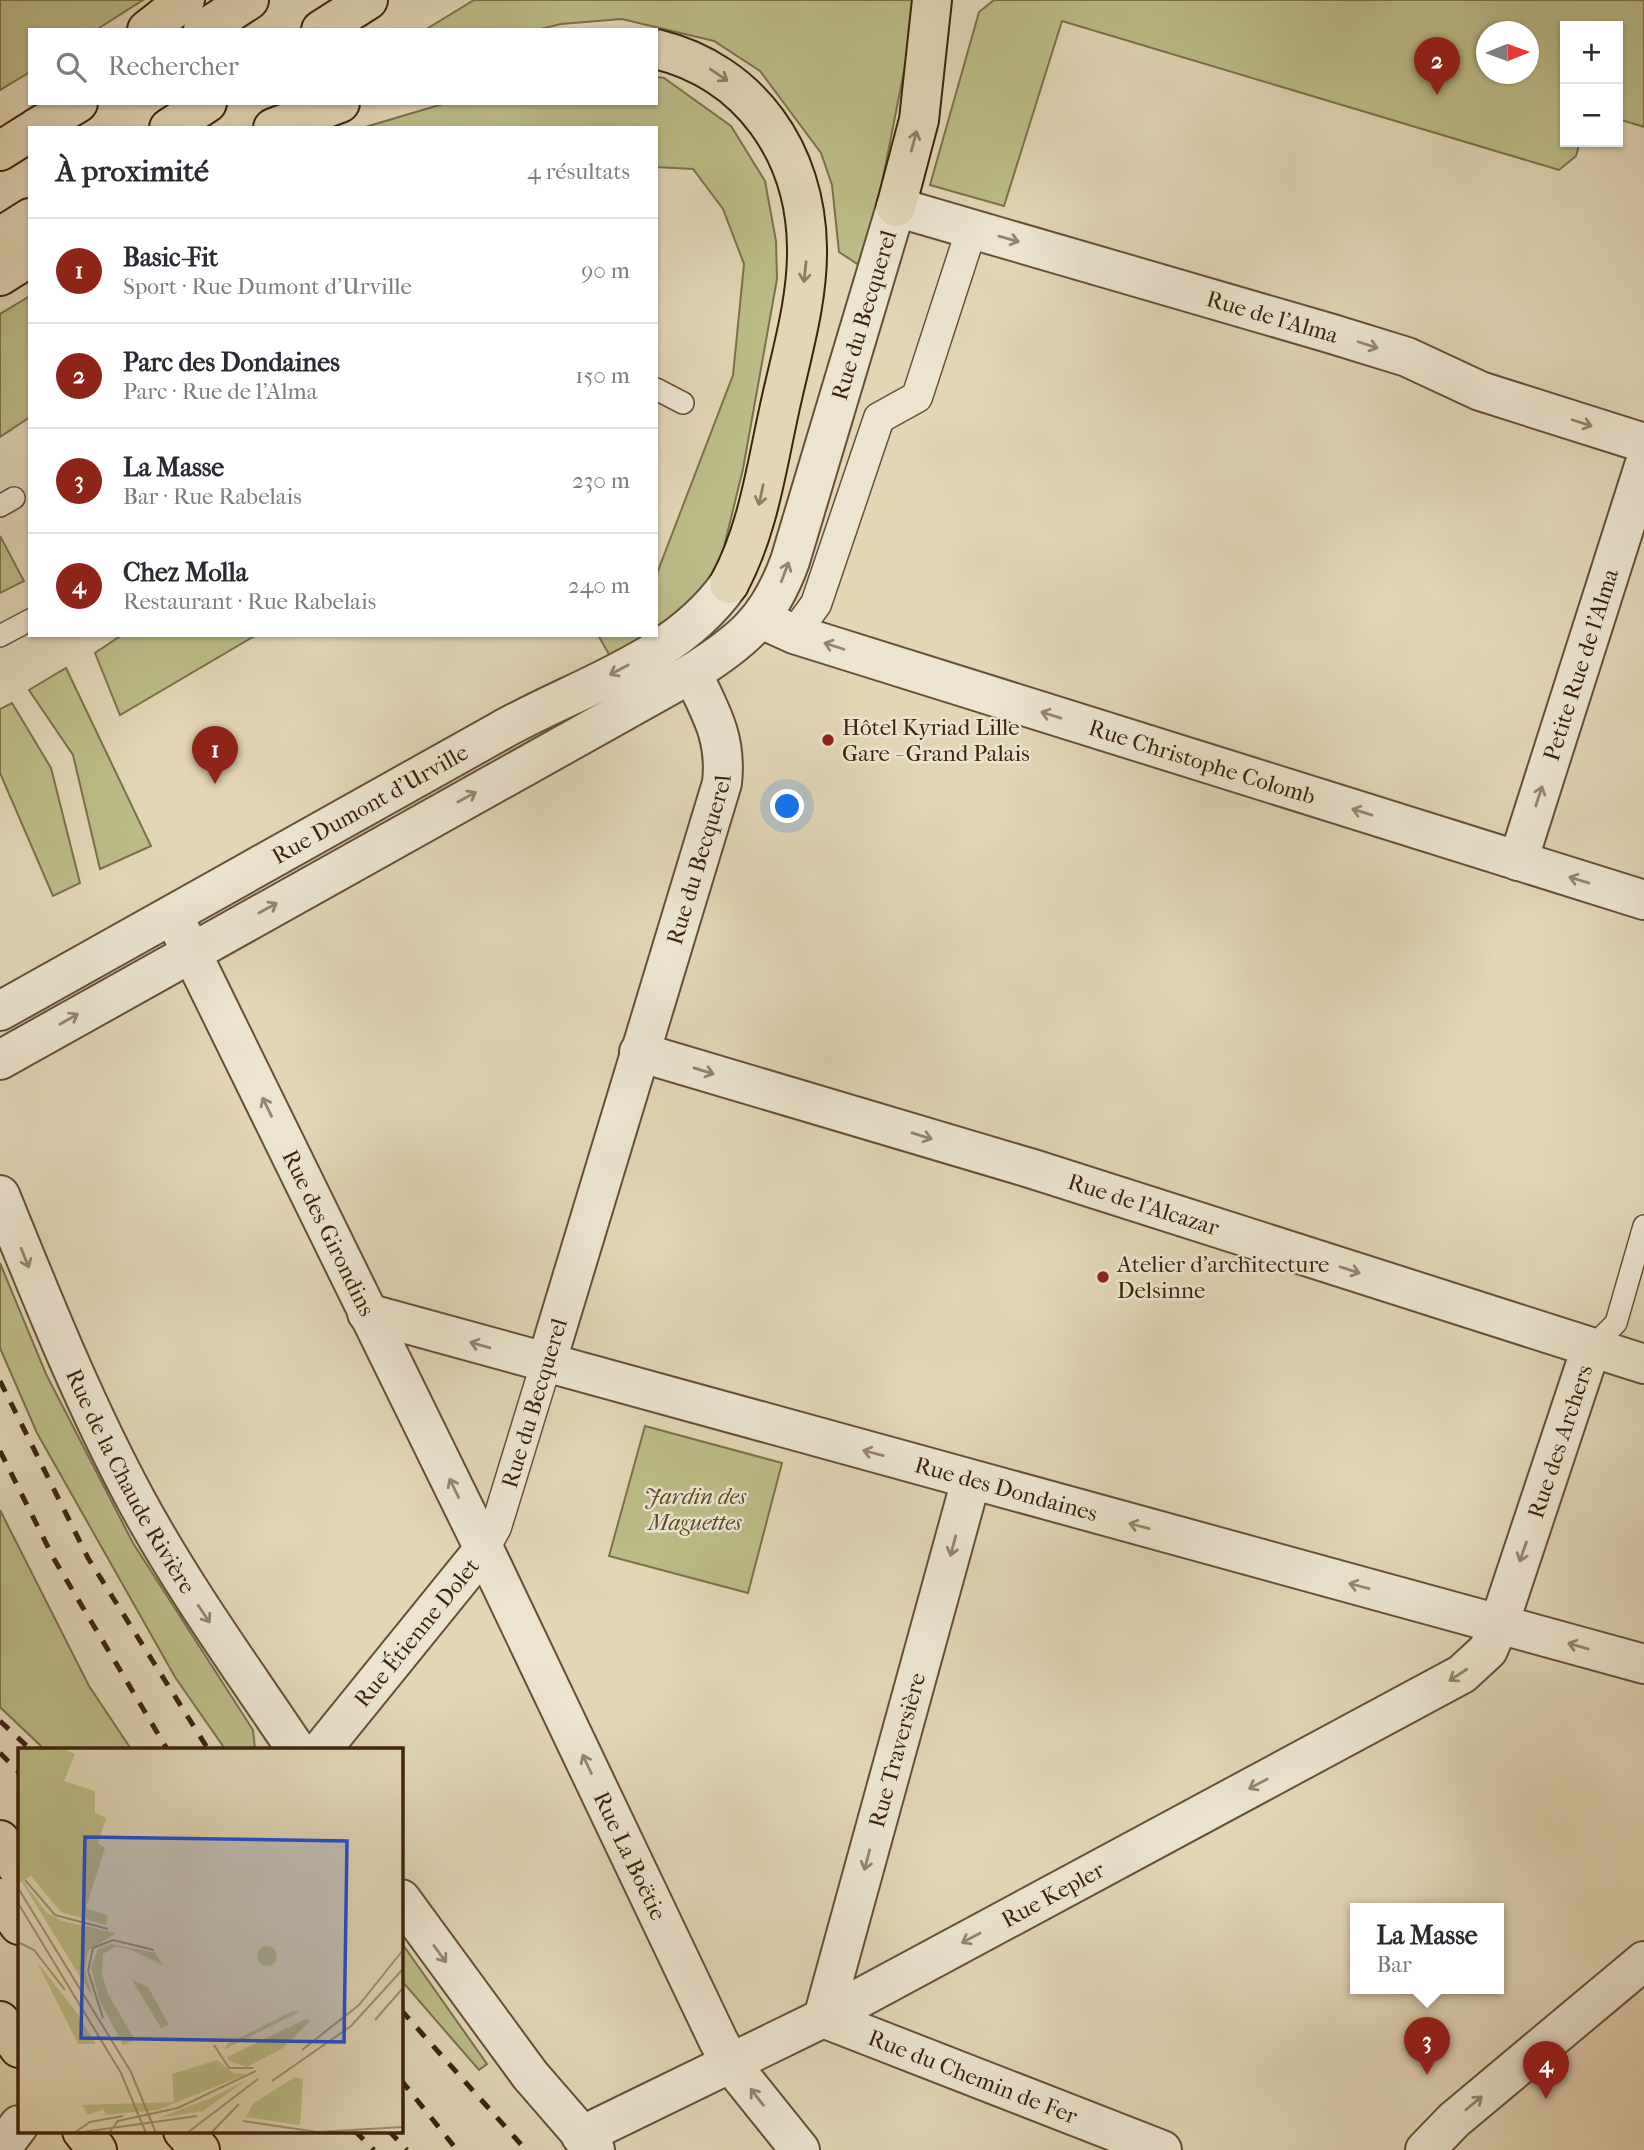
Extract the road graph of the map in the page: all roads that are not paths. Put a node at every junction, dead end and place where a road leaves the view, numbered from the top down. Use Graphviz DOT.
graph roads {
  1 [pos="185,0"];
  2 [pos="249,0"];
  3 [pos="368,0"];
  4 [pos="932,0"];
  5 [pos="150,28"];
  6 [pos="206,28"];
  7 [pos="324,28"];
  8 [pos="658,50"];
  9 [pos="74,105"];
  10 [pos="204,105"];
  11 [pos="336,105"];
  12 [pos="43,122"];
  13 [pos="172,126"];
  14 [pos="278,126"];
  15 [pos="28,132"];
  16 [pos="0,151"];
  17 [pos="897,207"];
  18 [pos="28,219"];
  19 [pos="972,228"];
  20 [pos="0,237"];
  21 [pos="28,258"];
  22 [pos="0,276"];
  23 [pos="658,391"];
  24 [pos="683,403"];
  25 [pos="1644,443"];
  26 [pos="1644,466"];
  27 [pos="729,584"];
  28 [pos="28,621"];
  29 [pos="778,626"];
  30 [pos="0,636"];
  31 [pos="692,673"];
  32 [pos="1518,861"];
  33 [pos="1644,900"];
  34 [pos="173,915"];
  35 [pos="190,951"];
  36 [pos="0,1011"];
  37 [pos="4,1045"];
  38 [pos="639,1052"];
  39 [pos="0,1195"];
  40 [pos="1644,1226"];
  41 [pos="367,1313"];
  42 [pos="1591,1348"];
  43 [pos="546,1364"];
  44 [pos="1644,1364"];
  45 [pos="971,1480"];
  46 [pos="484,1549"];
  47 [pos="1499,1624"];
  48 [pos="1644,1664"];
  49 [pos="295,1748"];
  50 [pos="323,1748"];
  51 [pos="0,1840"];
  52 [pos="18,1868"];
  53 [pos="0,1898"];
  54 [pos="402,1900"];
  55 [pos="18,1924"];
  56 [pos="1644,1961"];
  57 [pos="823,2018"];
  58 [pos="0,2021"];
  59 [pos="18,2047"];
  60 [pos="731,2064"];
  61 [pos="18,2126"];
  62 [pos="83,2132"];
  63 [pos="184,2132"];
  64 [pos="588,2143"];
  65 [pos="0,2150"];
  66 [pos="97,2150"];
  67 [pos="200,2150"];
  68 [pos="800,2150"];
  69 [pos="1162,2150"];
  70 [pos="1424,2150"];
  1 -- 5 [label="highway"];
  2 -- 6 [label="highway"];
  3 -- 7 [label="highway"];
  17 -- 4 [label="highway, one-way"];
  8 -- 27 [label="highway, one-way"];
  9 -- 12 [label="highway"];
  10 -- 13 [label="highway"];
  11 -- 14 [label="highway"];
  15 -- 16 [label="highway"];
  17 -- 19 [label="street, Rue de l'Alma"];
  29 -- 17 [label="street, Rue du Becquerel, one-way"];
  18 -- 20 [label="highway"];
  19 -- 25 [label="street, Rue de l'Alma, one-way"];
  19 -- 29 [label="street, Rue du Becquerel"];
  21 -- 22 [label="highway"];
  23 -- 24 [label="lane"];
  32 -- 26 [label="street, Petite Rue de l'Alma, one-way"];
  27 -- 34 [label="street, Rue Dumont d'Urville, one-way"];
  28 -- 30 [label="lane"];
  29 -- 31 [label="street, Rue du Becquerel"];
  32 -- 29 [label="street, Rue Christophe Colomb, one-way"];
  35 -- 31 [label="street, Rue Dumont d'Urville, one-way"];
  31 -- 38 [label="street, Rue du Becquerel"];
  33 -- 32 [label="street, Rue Christophe Colomb, one-way"];
  34 -- 35 [label="street, Rue des Girondins"];
  34 -- 36 [label="street, Rue Dumont d'Urville"];
  37 -- 35 [label="street, Rue Dumont d'Urville, one-way"];
  41 -- 35 [label="street, Rue des Girondins, one-way"];
  38 -- 42 [label="street, Rue de l'Alcazar, one-way"];
  38 -- 43 [label="street, Rue du Becquerel"];
  39 -- 49 [label="street, Rue de la Chaude Rivière, one-way"];
  40 -- 42 [label="lane, Rue des Archers"];
  43 -- 41 [label="street, Rue des Dondaines, one-way"];
  46 -- 41 [label="street, Rue des Girondins, one-way"];
  42 -- 44 [label="street, Rue de l'Alcazar"];
  42 -- 47 [label="street, Rue des Archers, one-way"];
  45 -- 43 [label="street, Rue des Dondaines, one-way"];
  43 -- 46 [label="street, Rue du Becquerel"];
  47 -- 45 [label="street, Rue des Dondaines, one-way"];
  45 -- 57 [label="street, Rue Traversière, one-way"];
  46 -- 50 [label="street, Rue Étienne Dolet"];
  60 -- 46 [label="street, Rue La Boëtie, one-way"];
  48 -- 47 [label="street, Rue des Dondaines, one-way"];
  47 -- 57 [label="street, Rue Kepler, one-way"];
  51 -- 52 [label="highway"];
  53 -- 55 [label="highway"];
  54 -- 64 [label="street, one-way"];
  70 -- 56 [label="street, one-way"];
  57 -- 60 [label="street, Rue Kepler"];
  57 -- 69 [label="street, Rue du Chemin de Fer"];
  58 -- 59 [label="highway"];
  60 -- 64 [label="street, Rue Kepler"];
  68 -- 60 [label="street, Rue La Boëtie, one-way"];
  61 -- 65 [label="street"];
  62 -- 66 [label="highway"];
  63 -- 67 [label="highway"];
}
